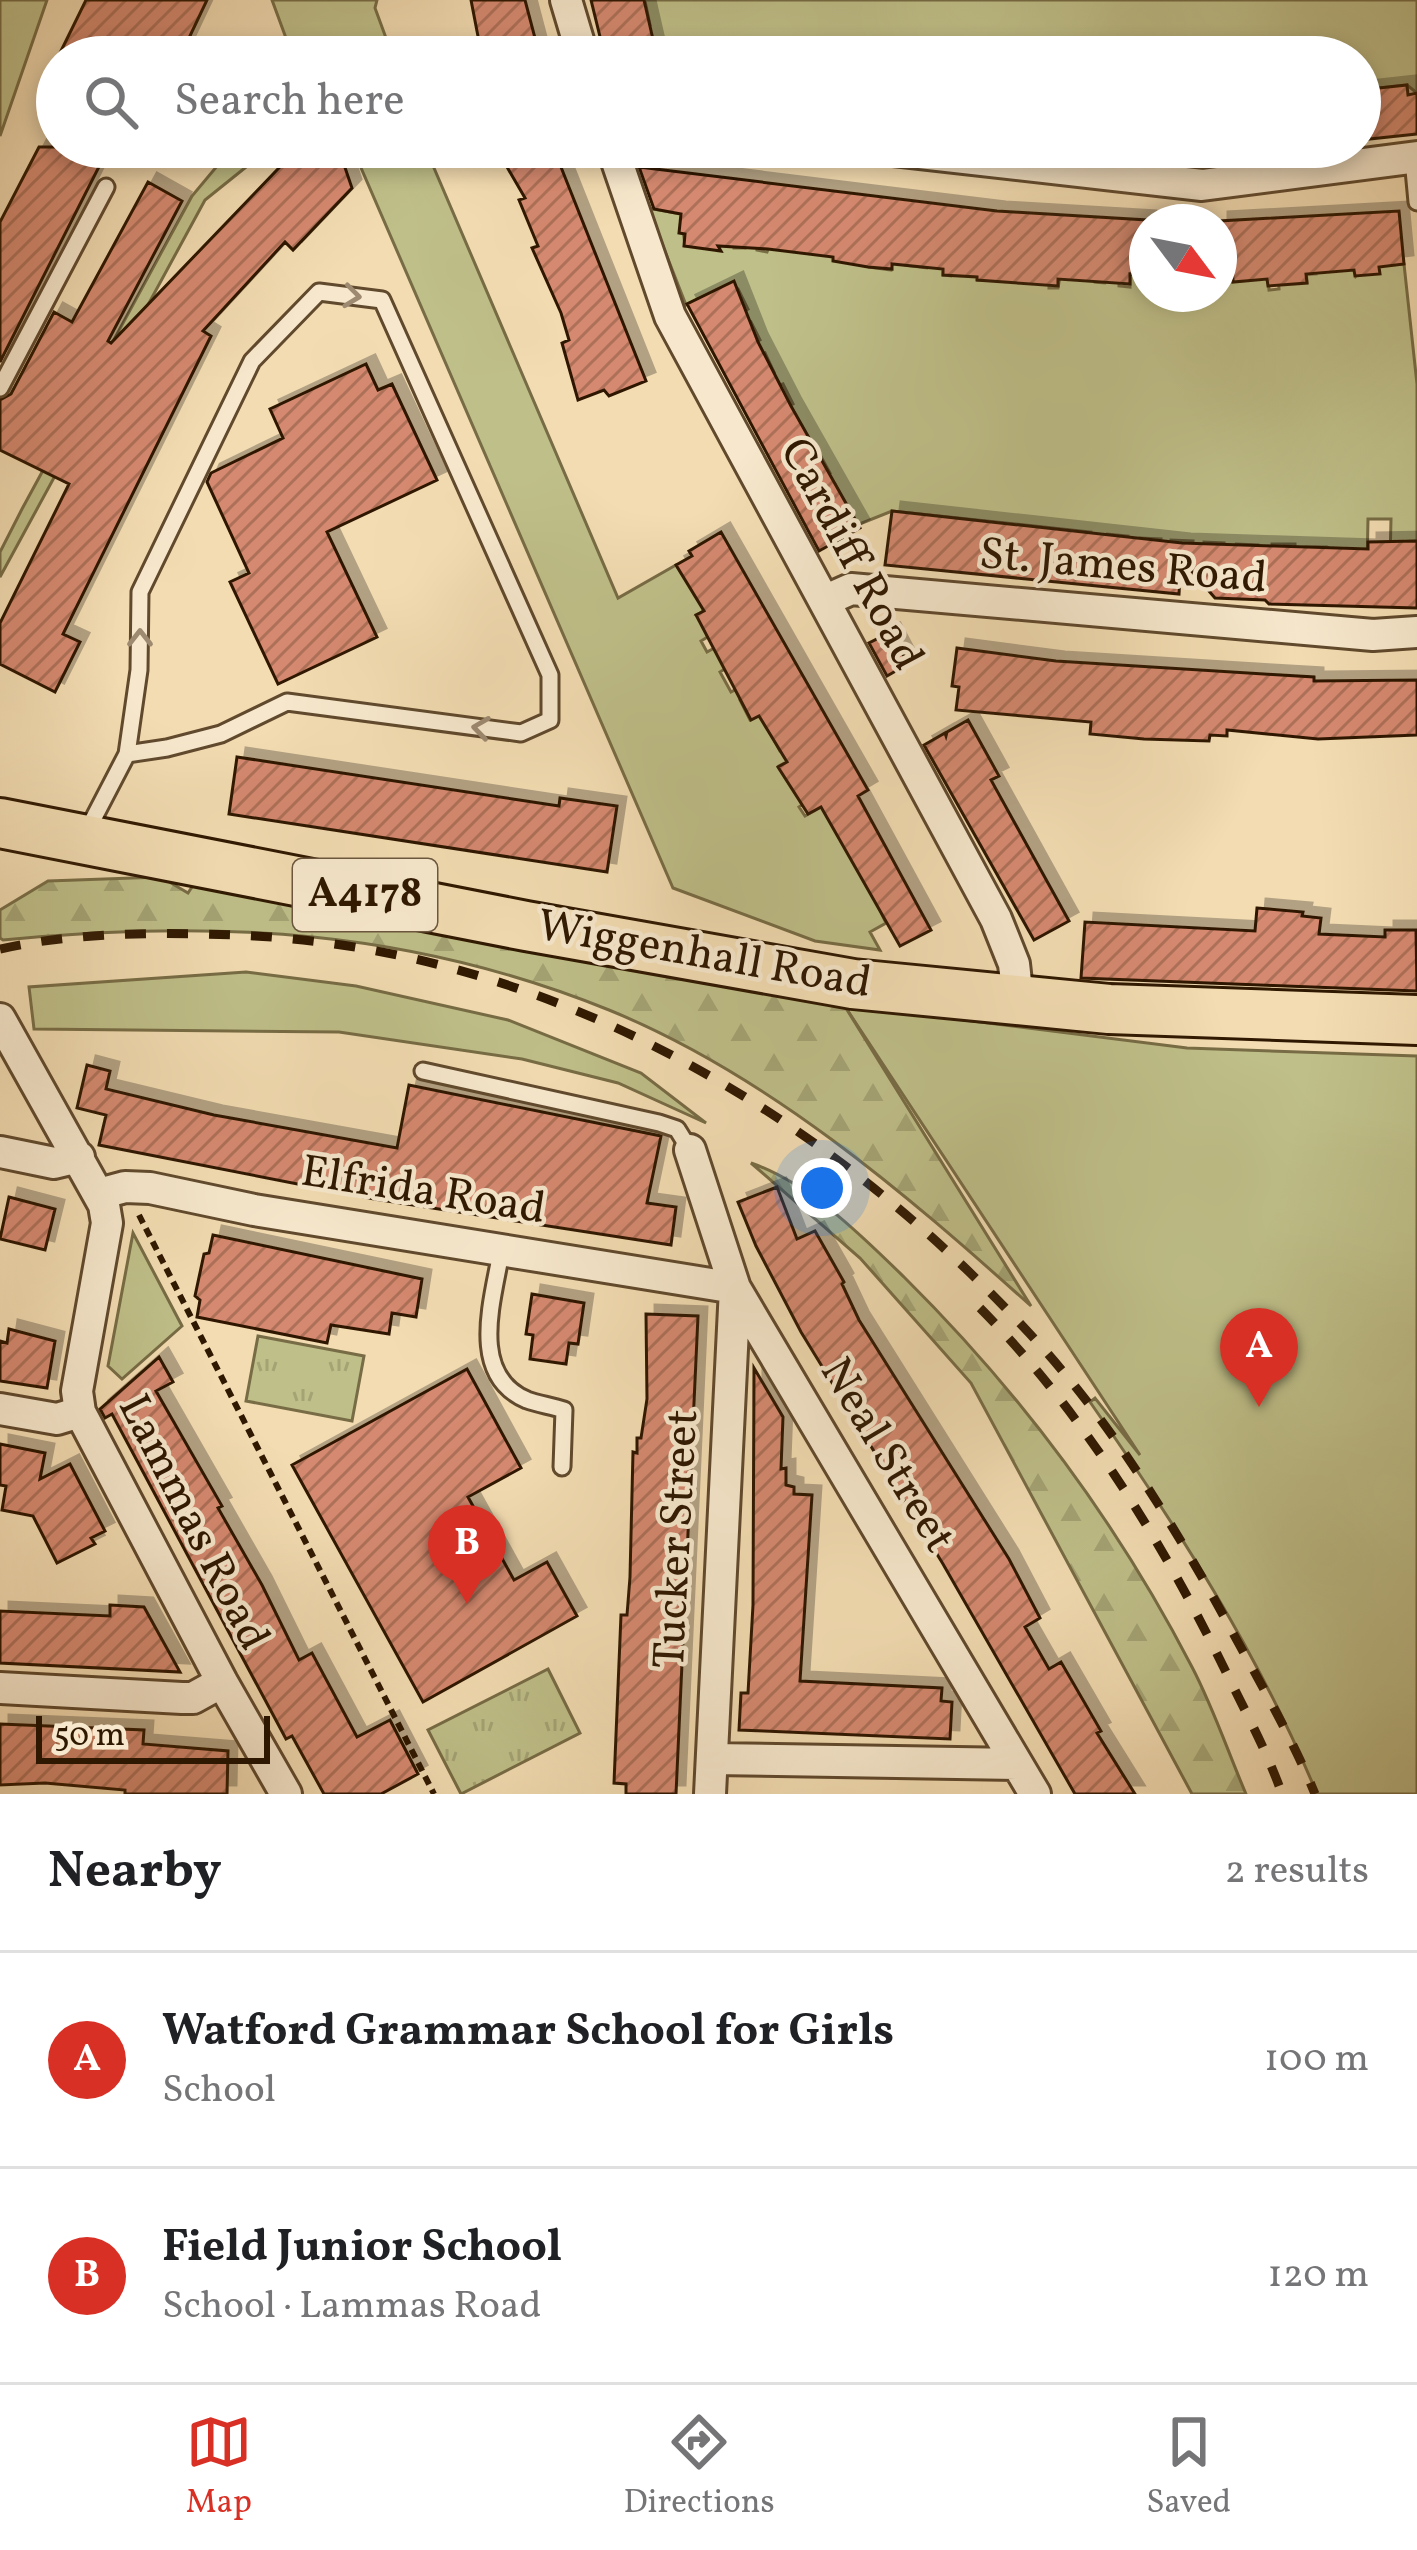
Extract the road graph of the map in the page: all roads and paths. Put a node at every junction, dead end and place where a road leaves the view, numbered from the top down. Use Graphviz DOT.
graph roads {
  1 [pos="566,0"];
  2 [pos="577,36"];
  3 [pos="1415,158"];
  4 [pos="1381,162"];
  5 [pos="618,168"];
  6 [pos="1052,168"];
  7 [pos="1336,168"];
  8 [pos="106,187"];
  9 [pos="1417,202"];
  10 [pos="0,388"];
  11 [pos="824,602"];
  12 [pos="1417,632"];
  13 [pos="127,754"];
  14 [pos="0,823"];
  15 [pos="83,839"];
  16 [pos="1018,1000"];
  17 [pos="0,1019"];
  18 [pos="1417,1019"];
  19 [pos="423,1071"];
  20 [pos="690,1150"];
  21 [pos="0,1152"];
  22 [pos="79,1157"];
  23 [pos="112,1191"];
  24 [pos="501,1252"];
  25 [pos="735,1288"];
  26 [pos="0,1409"];
  27 [pos="80,1412"];
  28 [pos="562,1467"];
  29 [pos="222,1682"];
  30 [pos="0,1688"];
  31 [pos="713,1759"];
  32 [pos="1017,1764"];
  33 [pos="286,1794"];
  34 [pos="434,1794"];
  35 [pos="710,1794"];
  36 [pos="1035,1794"];
  1 -- 2 [label="street"];
  3 -- 4 [label="street"];
  3 -- 9 [label="lane"];
  5 -- 11 [label="street, Cardiff Road"];
  6 -- 7 [label="street"];
  8 -- 10 [label="lane"];
  11 -- 12 [label="street, St. James Road"];
  11 -- 16 [label="street, Cardiff Road"];
  13 -- 13 [label="lane, one-way"];
  13 -- 15 [label="lane"];
  14 -- 15 [label="main road, Wiggenhall Road / A4178"];
  15 -- 16 [label="main road, Wiggenhall Road / A4178"];
  16 -- 18 [label="main road, Wiggenhall Road / A4178"];
  17 -- 22 [label="street, Lammas Road"];
  19 -- 20 [label="lane"];
  20 -- 25 [label="street, Neal Street"];
  21 -- 22 [label="street"];
  22 -- 23 [label="street, Lammas Road"];
  23 -- 24 [label="street, Elfrida Road"];
  23 -- 27 [label="street, Lammas Road"];
  23 -- 34 [label="path"];
  24 -- 25 [label="street, Elfrida Road"];
  24 -- 28 [label="lane"];
  25 -- 31 [label="street, Tucker Street"];
  25 -- 32 [label="street, Neal Street"];
  26 -- 27 [label="street"];
  27 -- 29 [label="street, Lammas Road"];
  29 -- 30 [label="street"];
  29 -- 33 [label="street, Lammas Road"];
  31 -- 32 [label="street"];
  31 -- 35 [label="street, Tucker Street"];
  32 -- 36 [label="street, Neal Street"];
}
